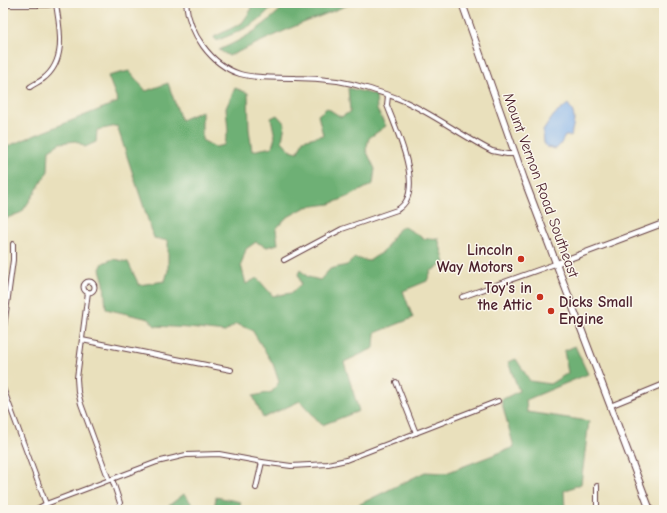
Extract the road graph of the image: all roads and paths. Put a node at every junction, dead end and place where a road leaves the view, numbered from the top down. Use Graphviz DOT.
graph roads {
  1 [pos="58,3"];
  2 [pos="186,3"];
  3 [pos="462,3"];
  4 [pos="3,5"];
  5 [pos="30,87"];
  6 [pos="388,96"];
  7 [pos="514,154"];
  8 [pos="664,224"];
  9 [pos="13,244"];
  10 [pos="284,260"];
  11 [pos="556,264"];
  12 [pos="88,292"];
  13 [pos="462,298"];
  14 [pos="3,334"];
  15 [pos="82,340"];
  16 [pos="231,370"];
  17 [pos="396,382"];
  18 [pos="664,384"];
  19 [pos="3,388"];
  20 [pos="498,401"];
  21 [pos="610,406"];
  22 [pos="416,433"];
  23 [pos="262,462"];
  24 [pos="110,479"];
  25 [pos="597,486"];
  26 [pos="256,488"];
  27 [pos="120,502"];
  28 [pos="46,504"];
  29 [pos="35,510"];
  30 [pos="597,510"];
  31 [pos="650,510"];
  1 -- 4 [label="street"];
  1 -- 5 [label="street"];
  2 -- 6 [label="street"];
  3 -- 7 [label="main road, Mount Vernon Road Southeast"];
  6 -- 7 [label="street"];
  6 -- 10 [label="street"];
  7 -- 11 [label="main road, Mount Vernon Road Southeast"];
  8 -- 11 [label="street"];
  9 -- 14 [label="street"];
  11 -- 13 [label="street"];
  11 -- 21 [label="main road, Mount Vernon Road Southeast"];
  12 -- 15 [label="street"];
  15 -- 16 [label="street"];
  15 -- 24 [label="street"];
  17 -- 22 [label="street"];
  18 -- 21 [label="street"];
  19 -- 28 [label="street"];
  20 -- 22 [label="street"];
  21 -- 31 [label="main road, Mount Vernon Road Southeast"];
  22 -- 23 [label="street"];
  23 -- 24 [label="street"];
  23 -- 26 [label="street"];
  24 -- 27 [label="street"];
  24 -- 28 [label="street"];
  25 -- 30 [label="street"];
  28 -- 29 [label="street"];
}
